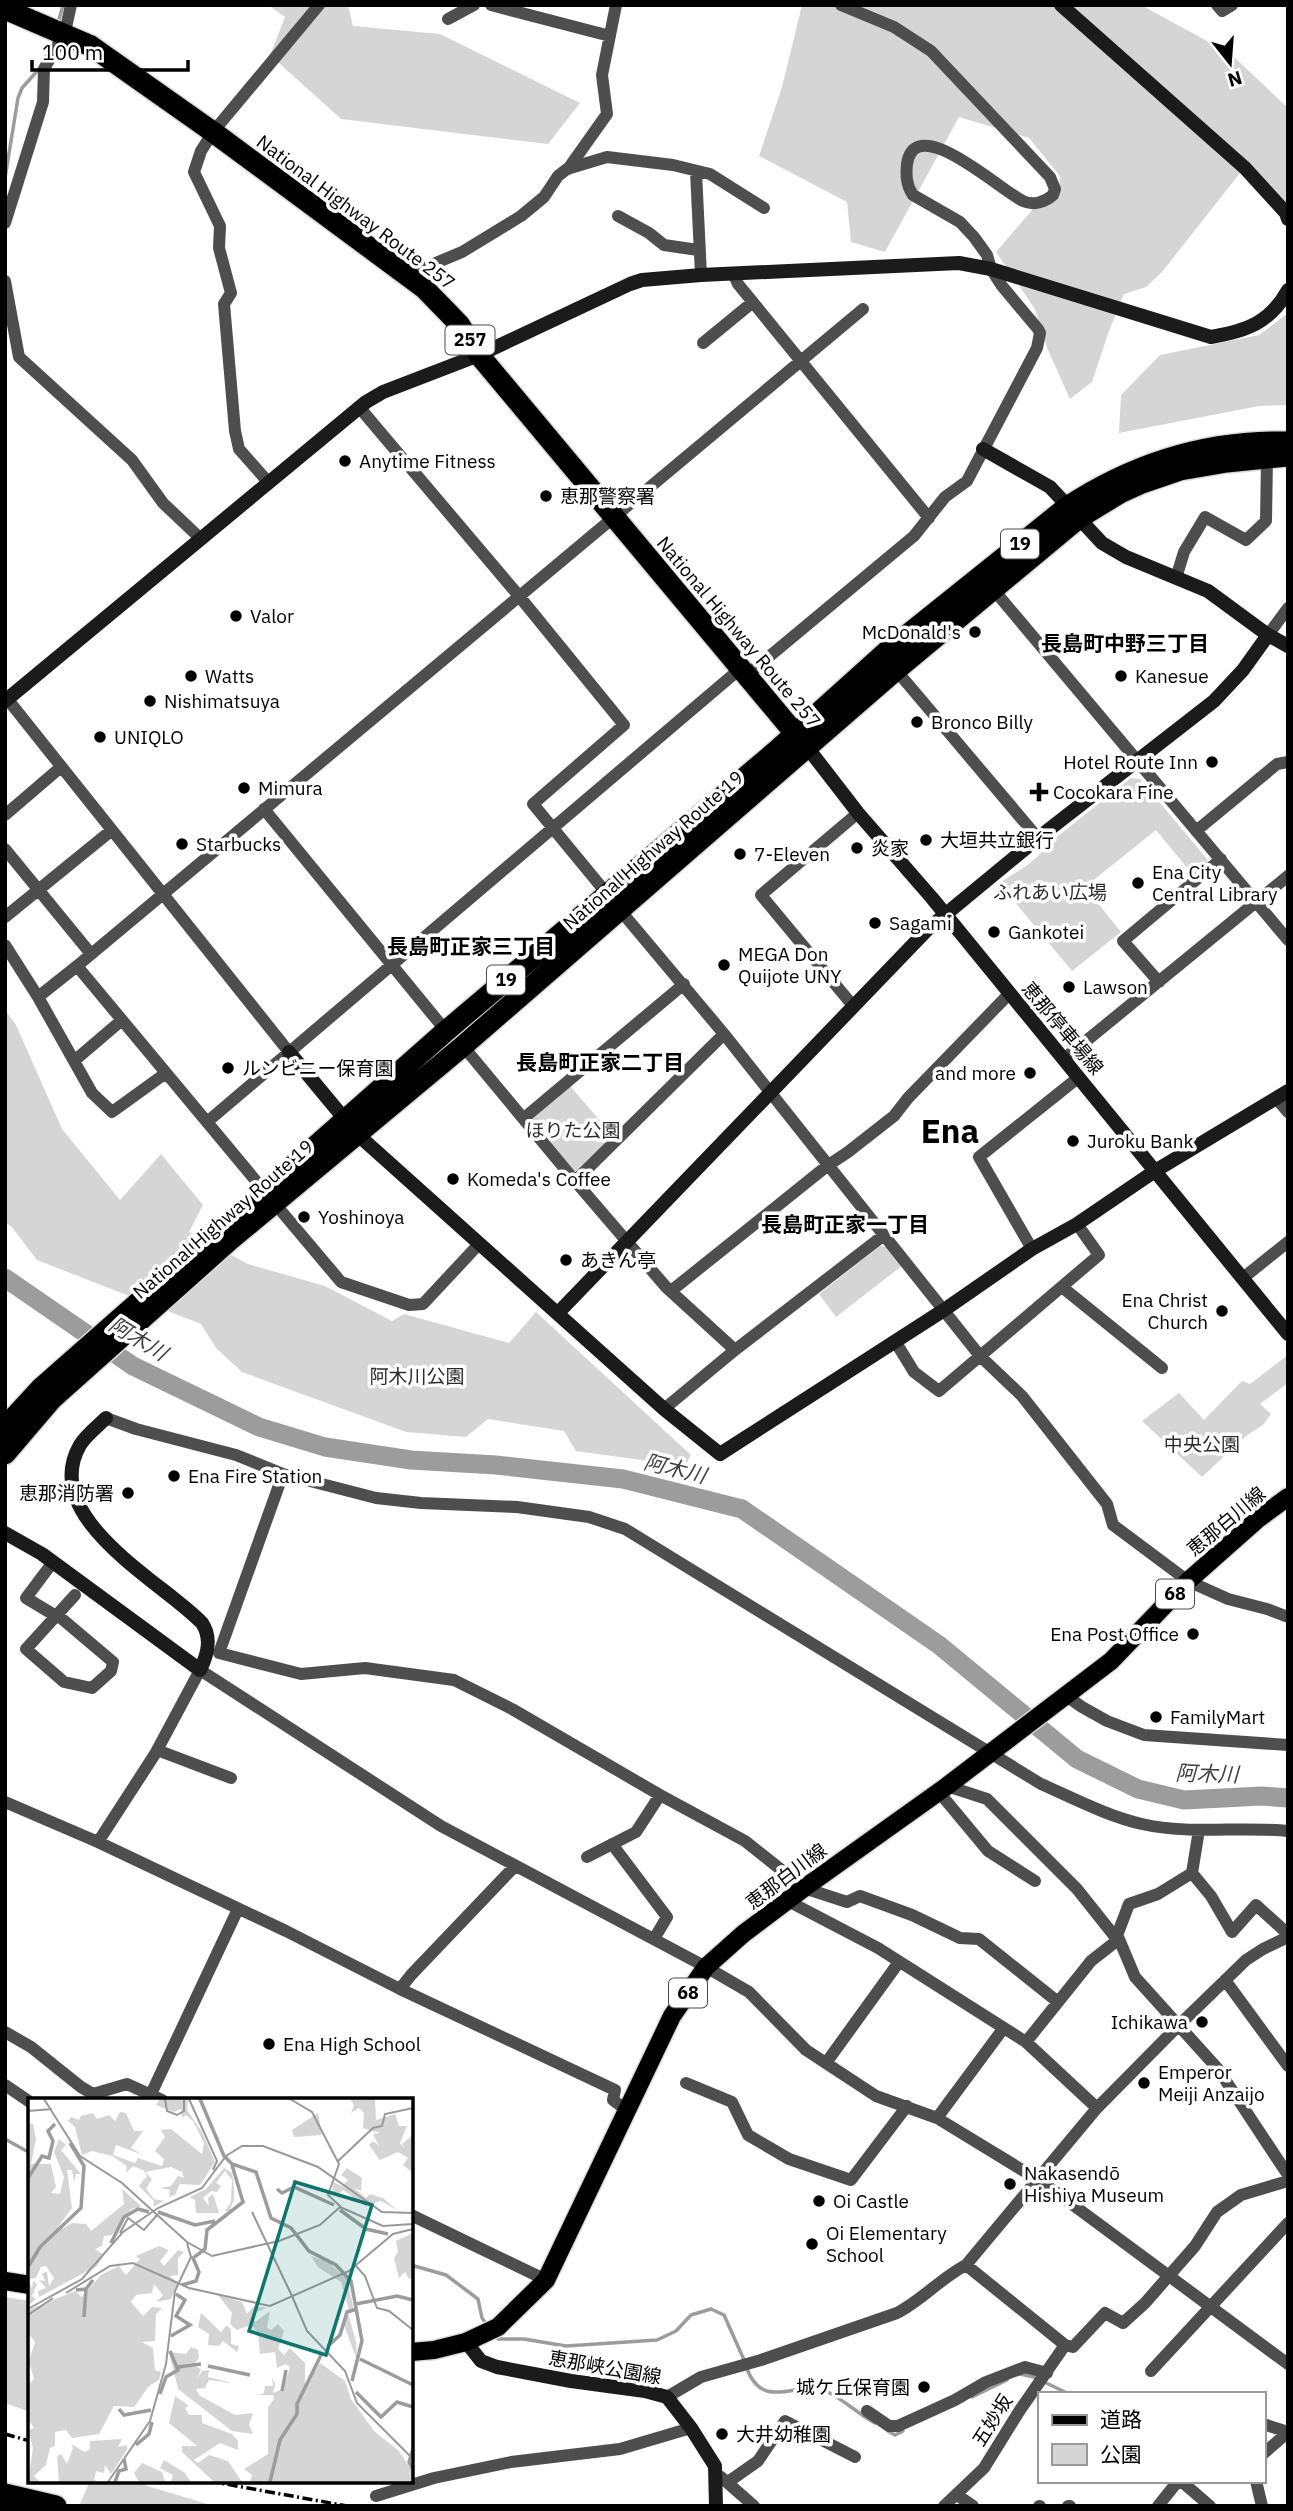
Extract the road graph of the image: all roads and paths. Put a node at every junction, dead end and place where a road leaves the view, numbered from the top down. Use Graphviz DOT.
graph roads {
  1 [pos="71,5"];
  2 [pos="318,5"];
  3 [pos="474,5"];
  4 [pos="491,5"];
  5 [pos="616,5"];
  6 [pos="841,5"];
  7 [pos="1061,5"];
  8 [pos="1217,5"];
  9 [pos="1232,5"];
  10 [pos="5,9"];
  11 [pos="448,19"];
  12 [pos="65,32"];
  13 [pos="610,36"];
  14 [pos="213,132"];
  15 [pos="568,169"];
  16 [pos="696,172"];
  17 [pos="764,208"];
  18 [pos="618,216"];
  19 [pos="1288,219"];
  20 [pos="5,223"];
  21 [pos="698,250"];
  22 [pos="991,268"];
  23 [pos="733,273"];
  24 [pos="701,275"];
  25 [pos="410,277"];
  26 [pos="5,281"];
  27 [pos="1288,290"];
  28 [pos="753,302"];
  29 [pos="863,309"];
  30 [pos="703,343"];
  31 [pos="479,355"];
  32 [pos="800,361"];
  33 [pos="359,407"];
  34 [pos="1288,442"];
  35 [pos="983,449"];
  36 [pos="1277,457"];
  37 [pos="269,482"];
  38 [pos="1073,512"];
  39 [pos="612,517"];
  40 [pos="929,517"];
  41 [pos="201,539"];
  42 [pos="1176,578"];
  43 [pos="993,589"];
  44 [pos="519,596"];
  45 [pos="1288,608"];
  46 [pos="1268,635"];
  47 [pos="1288,646"];
  48 [pos="896,670"];
  49 [pos="744,671"];
  50 [pos="6,698"];
  51 [pos="801,740"];
  52 [pos="1137,762"];
  53 [pos="1288,762"];
  54 [pos="61,767"];
  55 [pos="264,809"];
  56 [pos="858,813"];
  57 [pos="5,815"];
  58 [pos="554,829"];
  59 [pos="112,830"];
  60 [pos="1196,831"];
  61 [pos="1038,838"];
  62 [pos="5,849"];
  63 [pos="1221,859"];
  64 [pos="1288,876"];
  65 [pos="39,890"];
  66 [pos="163,895"];
  67 [pos="614,902"];
  68 [pos="1256,902"];
  69 [pos="945,914"];
  70 [pos="5,917"];
  71 [pos="1288,940"];
  72 [pos="5,945"];
  73 [pos="91,954"];
  74 [pos="77,966"];
  75 [pos="392,966"];
  76 [pos="1159,982"];
  77 [pos="684,984"];
  78 [pos="1010,993"];
  79 [pos="38,997"];
  80 [pos="853,1007"];
  81 [pos="122,1020"];
  82 [pos="446,1031"];
  83 [pos="724,1034"];
  84 [pos="463,1046"];
  85 [pos="289,1052"];
  86 [pos="1064,1059"];
  87 [pos="74,1061"];
  88 [pos="166,1073"];
  89 [pos="1079,1077"];
  90 [pos="771,1093"];
  91 [pos="1282,1094"];
  92 [pos="1288,1112"];
  93 [pos="524,1118"];
  94 [pos="207,1122"];
  95 [pos="351,1127"];
  96 [pos="827,1166"];
  97 [pos="1155,1171"];
  98 [pos="256,1181"];
  99 [pos="575,1181"];
  100 [pos="282,1212"];
  101 [pos="1077,1224"];
  102 [pos="884,1235"];
  103 [pos="1288,1242"];
  104 [pos="627,1243"];
  105 [pos="479,1244"];
  106 [pos="1032,1249"];
  107 [pos="1243,1278"];
  108 [pos="1062,1287"];
  109 [pos="671,1291"];
  110 [pos="944,1310"];
  111 [pos="558,1313"];
  112 [pos="1288,1334"];
  113 [pos="895,1341"];
  114 [pos="735,1350"];
  115 [pos="980,1356"];
  116 [pos="1162,1368"];
  117 [pos="46,1394"];
  118 [pos="664,1409"];
  119 [pos="106,1418"];
  120 [pos="5,1427"];
  121 [pos="5,1454"];
  122 [pos="283,1474"];
  123 [pos="1288,1497"];
  124 [pos="5,1533"];
  125 [pos="53,1562"];
  126 [pos="1188,1581"];
  127 [pos="75,1595"];
  128 [pos="56,1616"];
  129 [pos="1288,1617"];
  130 [pos="200,1670"];
  131 [pos="1065,1695"];
  132 [pos="1288,1745"];
  133 [pos="158,1750"];
  134 [pos="989,1754"];
  135 [pos="232,1778"];
  136 [pos="942,1788"];
  137 [pos="660,1795"];
  138 [pos="5,1802"];
  139 [pos="1199,1830"];
  140 [pos="1288,1831"];
  141 [pos="98,1842"];
  142 [pos="612,1844"];
  143 [pos="587,1857"];
  144 [pos="515,1866"];
  145 [pos="1192,1873"];
  146 [pos="1035,1881"];
  147 [pos="804,1888"];
  148 [pos="788,1901"];
  149 [pos="238,1909"];
  150 [pos="1288,1936"];
  151 [pos="654,1939"];
  152 [pos="1118,1939"];
  153 [pos="899,1962"];
  154 [pos="706,1967"];
  155 [pos="1225,1980"];
  156 [pos="400,1989"];
  157 [pos="1058,2002"];
  158 [pos="1178,2025"];
  159 [pos="1003,2029"];
  160 [pos="5,2032"];
  161 [pos="1026,2042"];
  162 [pos="826,2063"];
  163 [pos="1288,2066"];
  164 [pos="686,2083"];
  165 [pos="5,2085"];
  166 [pos="156,2097"];
  167 [pos="28,2101"];
  168 [pos="621,2106"];
  169 [pos="907,2106"];
  170 [pos="1097,2108"];
  171 [pos="937,2118"];
  172 [pos="1284,2156"];
  173 [pos="1288,2175"];
  174 [pos="1036,2179"];
  175 [pos="1288,2181"];
  176 [pos="413,2216"];
  177 [pos="1288,2223"];
  178 [pos="966,2265"];
  179 [pos="1167,2276"];
  180 [pos="546,2280"];
  181 [pos="5,2281"];
  182 [pos="28,2285"];
  183 [pos="1212,2307"];
  184 [pos="466,2342"];
  185 [pos="1065,2346"];
  186 [pos="413,2353"];
  187 [pos="1288,2365"];
  188 [pos="1151,2371"];
  189 [pos="1046,2373"];
  190 [pos="1036,2394"];
  191 [pos="667,2397"];
  192 [pos="867,2412"];
  193 [pos="1265,2425"];
  194 [pos="691,2428"];
  195 [pos="1287,2433"];
  196 [pos="1265,2453"];
  197 [pos="855,2457"];
  198 [pos="715,2474"];
  199 [pos="729,2482"];
  200 [pos="1177,2483"];
  201 [pos="1181,2483"];
  202 [pos="1256,2483"];
  203 [pos="5,2494"];
  204 [pos="957,2495"];
  205 [pos="376,2496"];
  206 [pos="56,2506"];
  207 [pos="716,2506"];
  208 [pos="754,2506"];
  209 [pos="944,2506"];
  210 [pos="973,2506"];
  211 [pos="1158,2506"];
  212 [pos="1210,2506"];
  213 [pos="1262,2506"];
  1 -- 12 [label="street"];
  2 -- 14 [label="street"];
  3 -- 11 [label="street"];
  4 -- 13 [label="street"];
  5 -- 13 [label="street"];
  6 -- 22 [label="street"];
  7 -- 19 [label="street"];
  8 -- 9 [label="street"];
  10 -- 12 [label="highway, National Highway Route 257 / 257"];
  12 -- 14 [label="highway, National Highway Route 257 / 257"];
  12 -- 20 [label="street"];
  13 -- 15 [label="street"];
  14 -- 25 [label="highway, National Highway Route 257 / 257"];
  14 -- 37 [label="street"];
  15 -- 16 [label="street"];
  15 -- 25 [label="street"];
  16 -- 17 [label="street"];
  16 -- 21 [label="street"];
  18 -- 21 [label="street"];
  21 -- 24 [label="street"];
  22 -- 23 [label="street"];
  22 -- 27 [label="street"];
  22 -- 35 [label="street"];
  23 -- 24 [label="street"];
  23 -- 28 [label="street"];
  24 -- 31 [label="street"];
  25 -- 31 [label="highway, National Highway Route 257 / 257"];
  26 -- 41 [label="street"];
  28 -- 30 [label="street"];
  28 -- 32 [label="street"];
  29 -- 32 [label="street"];
  31 -- 33 [label="street"];
  31 -- 39 [label="highway, National Highway Route 257 / 257"];
  32 -- 39 [label="street"];
  32 -- 40 [label="street"];
  33 -- 37 [label="street"];
  33 -- 44 [label="street"];
  34 -- 38 [label="highway, National Highway Route 19 / 19"];
  35 -- 38 [label="street"];
  35 -- 40 [label="street"];
  36 -- 38 [label="highway, National Highway Route 19 / 19"];
  36 -- 42 [label="street"];
  37 -- 41 [label="street"];
  38 -- 42 [label="street"];
  38 -- 43 [label="highway, National Highway Route 19 / 19"];
  38 -- 51 [label="highway, National Highway Route 19 / 19"];
  39 -- 44 [label="street"];
  39 -- 49 [label="highway, National Highway Route 257 / 257"];
  40 -- 49 [label="street"];
  41 -- 50 [label="street"];
  42 -- 46 [label="street"];
  43 -- 48 [label="highway, National Highway Route 19 / 19"];
  43 -- 52 [label="street"];
  44 -- 55 [label="street"];
  44 -- 58 [label="street"];
  45 -- 46 [label="street"];
  46 -- 47 [label="street"];
  46 -- 52 [label="street"];
  48 -- 51 [label="highway, National Highway Route 19 / 19"];
  48 -- 61 [label="street"];
  49 -- 51 [label="highway, National Highway Route 257 / 257"];
  49 -- 58 [label="street"];
  50 -- 54 [label="street"];
  51 -- 56 [label="street, 恵那停車場線"];
  51 -- 67 [label="highway, National Highway Route 19 / 19"];
  52 -- 60 [label="street"];
  52 -- 61 [label="street"];
  53 -- 60 [label="street"];
  54 -- 57 [label="street"];
  54 -- 59 [label="street"];
  55 -- 66 [label="street"];
  55 -- 75 [label="street"];
  56 -- 69 [label="street, 恵那停車場線"];
  56 -- 80 [label="street"];
  58 -- 67 [label="street"];
  58 -- 75 [label="street"];
  59 -- 65 [label="street"];
  59 -- 66 [label="street"];
  60 -- 63 [label="street"];
  61 -- 69 [label="street"];
  62 -- 65 [label="street"];
  63 -- 68 [label="street"];
  63 -- 76 [label="street"];
  64 -- 68 [label="street"];
  65 -- 70 [label="street"];
  65 -- 73 [label="street"];
  66 -- 73 [label="street"];
  66 -- 85 [label="street"];
  67 -- 77 [label="street"];
  67 -- 82 [label="highway, National Highway Route 19 / 19"];
  67 -- 84 [label="highway, National Highway Route 19 / 19"];
  68 -- 71 [label="street"];
  68 -- 76 [label="street"];
  69 -- 78 [label="street, 恵那停車場線"];
  69 -- 80 [label="street"];
  72 -- 79 [label="street"];
  73 -- 74 [label="street"];
  74 -- 79 [label="street"];
  74 -- 81 [label="street"];
  75 -- 82 [label="street"];
  75 -- 85 [label="street"];
  76 -- 86 [label="street"];
  77 -- 83 [label="street"];
  77 -- 93 [label="street"];
  78 -- 86 [label="street, 恵那停車場線"];
  78 -- 96 [label="street"];
  79 -- 87 [label="street"];
  80 -- 90 [label="street"];
  81 -- 87 [label="street"];
  81 -- 88 [label="street"];
  82 -- 95 [label="highway, National Highway Route 19 / 19"];
  83 -- 90 [label="street"];
  83 -- 99 [label="street"];
  84 -- 93 [label="street"];
  84 -- 95 [label="highway, National Highway Route 19 / 19"];
  85 -- 94 [label="street"];
  85 -- 95 [label="street"];
  86 -- 89 [label="street, 恵那停車場線"];
  87 -- 88 [label="street"];
  88 -- 94 [label="street"];
  89 -- 97 [label="street, 恵那停車場線"];
  89 -- 106 [label="street"];
  90 -- 96 [label="street"];
  90 -- 104 [label="street"];
  91 -- 92 [label="street"];
  91 -- 97 [label="street"];
  93 -- 99 [label="street"];
  94 -- 98 [label="street"];
  95 -- 105 [label="street"];
  95 -- 117 [label="highway, National Highway Route 19 / 19"];
  96 -- 102 [label="street"];
  96 -- 109 [label="street"];
  97 -- 101 [label="street"];
  97 -- 107 [label="street, 恵那停車場線"];
  99 -- 104 [label="street"];
  100 -- 105 [label="street"];
  101 -- 106 [label="street"];
  101 -- 108 [label="street"];
  102 -- 110 [label="street"];
  102 -- 114 [label="street"];
  103 -- 107 [label="street"];
  104 -- 109 [label="street"];
  104 -- 111 [label="street"];
  105 -- 111 [label="street"];
  106 -- 110 [label="street"];
  107 -- 112 [label="street, 恵那停車場線"];
  108 -- 115 [label="street"];
  108 -- 116 [label="street"];
  109 -- 114 [label="street"];
  110 -- 113 [label="street"];
  110 -- 115 [label="street"];
  111 -- 118 [label="street"];
  113 -- 115 [label="street"];
  113 -- 118 [label="street"];
  114 -- 118 [label="street"];
  115 -- 126 [label="street"];
  117 -- 120 [label="highway, National Highway Route 19 / 19"];
  117 -- 121 [label="highway, National Highway Route 19 / 19"];
  119 -- 122 [label="street"];
  119 -- 130 [label="street"];
  122 -- 134 [label="street"];
  122 -- 137 [label="street"];
  123 -- 126 [label="main road, 恵那白川線 / 68"];
  124 -- 125 [label="street"];
  125 -- 128 [label="street"];
  125 -- 130 [label="street"];
  126 -- 129 [label="street"];
  126 -- 131 [label="main road, 恵那白川線 / 68"];
  127 -- 128 [label="street"];
  128 -- 128 [label="street"];
  130 -- 133 [label="street"];
  130 -- 144 [label="street"];
  131 -- 132 [label="street"];
  131 -- 134 [label="main road, 恵那白川線 / 68"];
  133 -- 135 [label="street"];
  133 -- 141 [label="street"];
  134 -- 136 [label="main road, 恵那白川線 / 68"];
  134 -- 139 [label="street"];
  136 -- 146 [label="street"];
  136 -- 147 [label="main road, 恵那白川線 / 68"];
  136 -- 152 [label="street"];
  137 -- 142 [label="street"];
  137 -- 147 [label="street"];
  138 -- 141 [label="street"];
  139 -- 140 [label="street"];
  139 -- 145 [label="street"];
  141 -- 149 [label="street"];
  142 -- 143 [label="street"];
  142 -- 151 [label="street"];
  144 -- 151 [label="street"];
  144 -- 156 [label="street"];
  145 -- 150 [label="street"];
  145 -- 152 [label="street"];
  147 -- 148 [label="main road, 恵那白川線 / 68"];
  147 -- 157 [label="street"];
  148 -- 153 [label="street"];
  148 -- 154 [label="main road, 恵那白川線 / 68"];
  149 -- 156 [label="street"];
  149 -- 166 [label="street"];
  150 -- 155 [label="street"];
  151 -- 154 [label="street"];
  152 -- 157 [label="street"];
  152 -- 158 [label="street"];
  153 -- 159 [label="street"];
  153 -- 162 [label="street"];
  154 -- 162 [label="street"];
  154 -- 180 [label="main road, 恵那白川線 / 68"];
  155 -- 158 [label="street"];
  155 -- 163 [label="street"];
  156 -- 168 [label="street"];
  157 -- 161 [label="street"];
  158 -- 170 [label="street"];
  158 -- 172 [label="street"];
  159 -- 161 [label="street"];
  159 -- 171 [label="street"];
  160 -- 166 [label="street"];
  161 -- 170 [label="street"];
  162 -- 169 [label="street"];
  164 -- 169 [label="street"];
  165 -- 167 [label="street"];
  169 -- 171 [label="street"];
  170 -- 174 [label="street"];
  171 -- 174 [label="street"];
  172 -- 173 [label="street"];
  174 -- 178 [label="street"];
  174 -- 179 [label="street"];
  175 -- 179 [label="street"];
  176 -- 180 [label="street"];
  177 -- 183 [label="street"];
  178 -- 185 [label="street"];
  178 -- 191 [label="street"];
  179 -- 183 [label="street"];
  179 -- 185 [label="street, 五妙坂"];
  180 -- 184 [label="main road, 恵那白川線 / 68"];
  181 -- 182 [label="main road"];
  183 -- 187 [label="street"];
  183 -- 188 [label="street"];
  184 -- 186 [label="main road, 恵那白川線 / 68"];
  184 -- 191 [label="street, 恵那峡公園線"];
  185 -- 189 [label="street, 五妙坂"];
  189 -- 190 [label="street, 五妙坂"];
  189 -- 192 [label="street"];
  190 -- 204 [label="street, 五妙坂"];
  191 -- 194 [label="street, 恵那峡公園線"];
  193 -- 195 [label="street"];
  194 -- 198 [label="street, 恵那峡公園線"];
  194 -- 205 [label="street"];
  195 -- 196 [label="street"];
  197 -- 199 [label="street"];
  198 -- 199 [label="street"];
  198 -- 207 [label="street, 恵那峡公園線"];
  199 -- 208 [label="street"];
  200 -- 211 [label="street"];
  201 -- 212 [label="street"];
  202 -- 213 [label="street"];
  203 -- 206 [label="highway"];
  204 -- 209 [label="street, 五妙坂"];
  204 -- 210 [label="street"];
}
